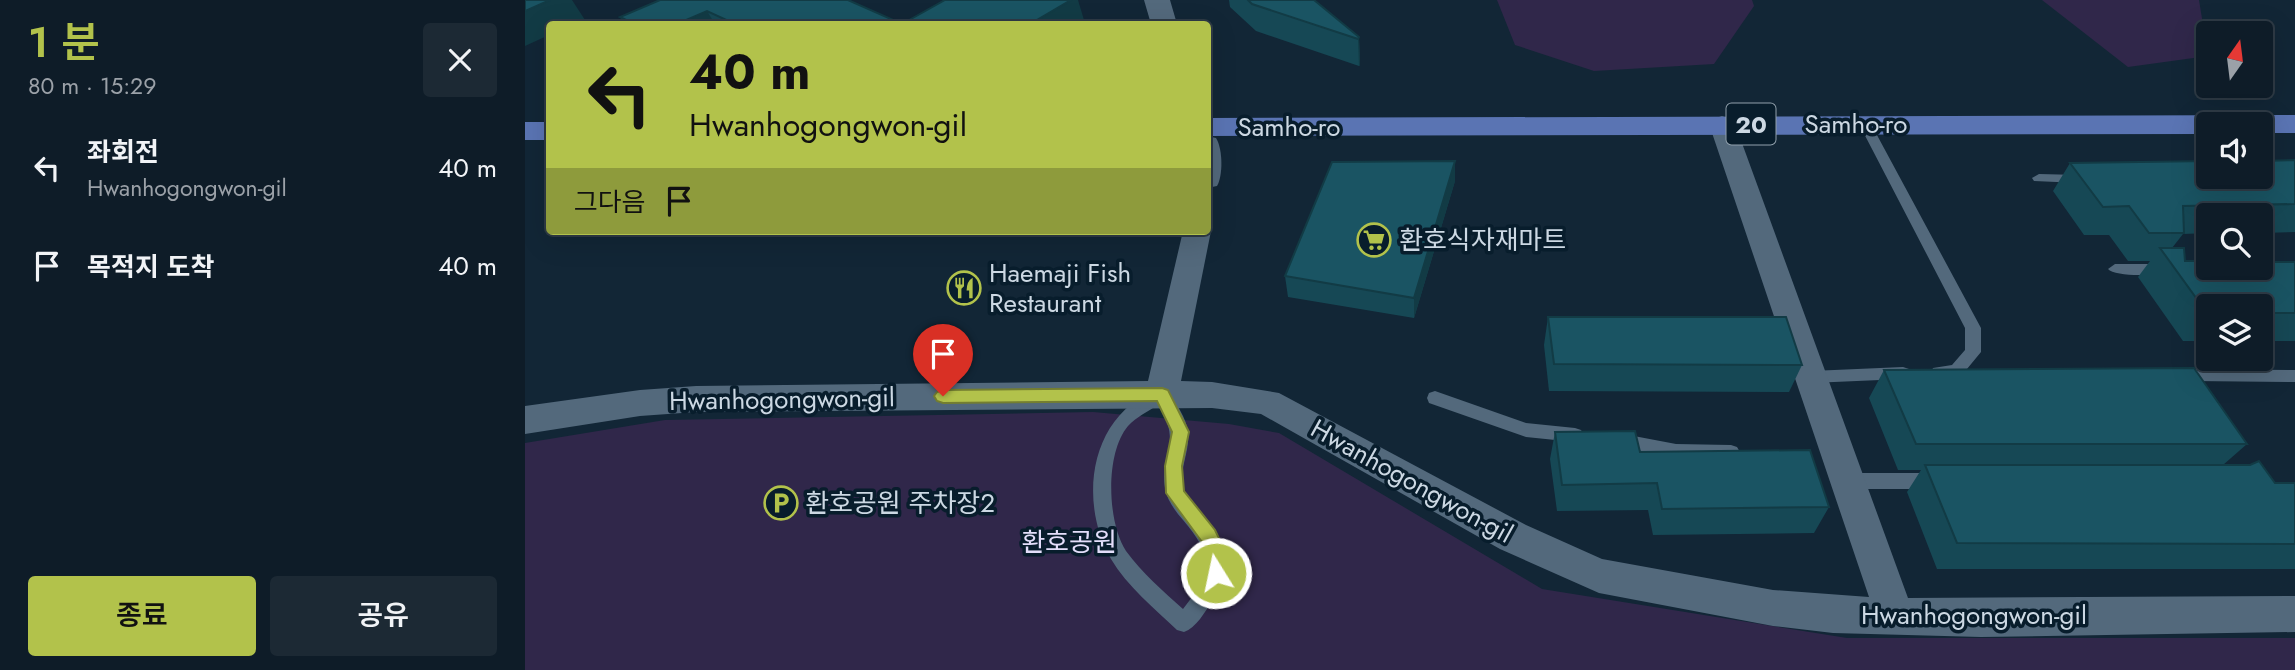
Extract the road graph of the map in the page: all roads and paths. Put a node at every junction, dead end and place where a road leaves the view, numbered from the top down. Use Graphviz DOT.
graph roads {
  1 [pos="1722,124"];
  2 [pos="1865,124"];
  3 [pos="2295,124"];
  4 [pos="1211,127"];
  5 [pos="525,131"];
  6 [pos="546,131"];
  7 [pos="2039,178"];
  8 [pos="2093,179"];
  9 [pos="1196,235"];
  10 [pos="2115,269"];
  11 [pos="2184,269"];
  12 [pos="2192,375"];
  13 [pos="2295,376"];
  14 [pos="1811,377"];
  15 [pos="1162,394"];
  16 [pos="1435,398"];
  17 [pos="525,420"];
  18 [pos="1744,453"];
  19 [pos="1837,464"];
  20 [pos="1958,481"];
  21 [pos="2295,614"];
  22 [pos="1895,617"];
  1 -- 2 [label="main road, Samho-ro / 20"];
  1 -- 4 [label="main road, Samho-ro / 20"];
  1 -- 14 [label="street"];
  2 -- 3 [label="main road, Samho-ro / 20"];
  2 -- 14 [label="lane"];
  5 -- 6 [label="main road"];
  7 -- 8 [label="lane"];
  9 -- 15 [label="street"];
  10 -- 11 [label="lane"];
  12 -- 13 [label="lane"];
  14 -- 19 [label="street"];
  15 -- 15 [label="lane"];
  15 -- 17 [label="street, Hwanhogongwon-gil"];
  15 -- 22 [label="street, Hwanhogongwon-gil"];
  16 -- 18 [label="lane"];
  19 -- 20 [label="lane"];
  19 -- 22 [label="street"];
  21 -- 22 [label="street, Hwanhogongwon-gil"];
}
